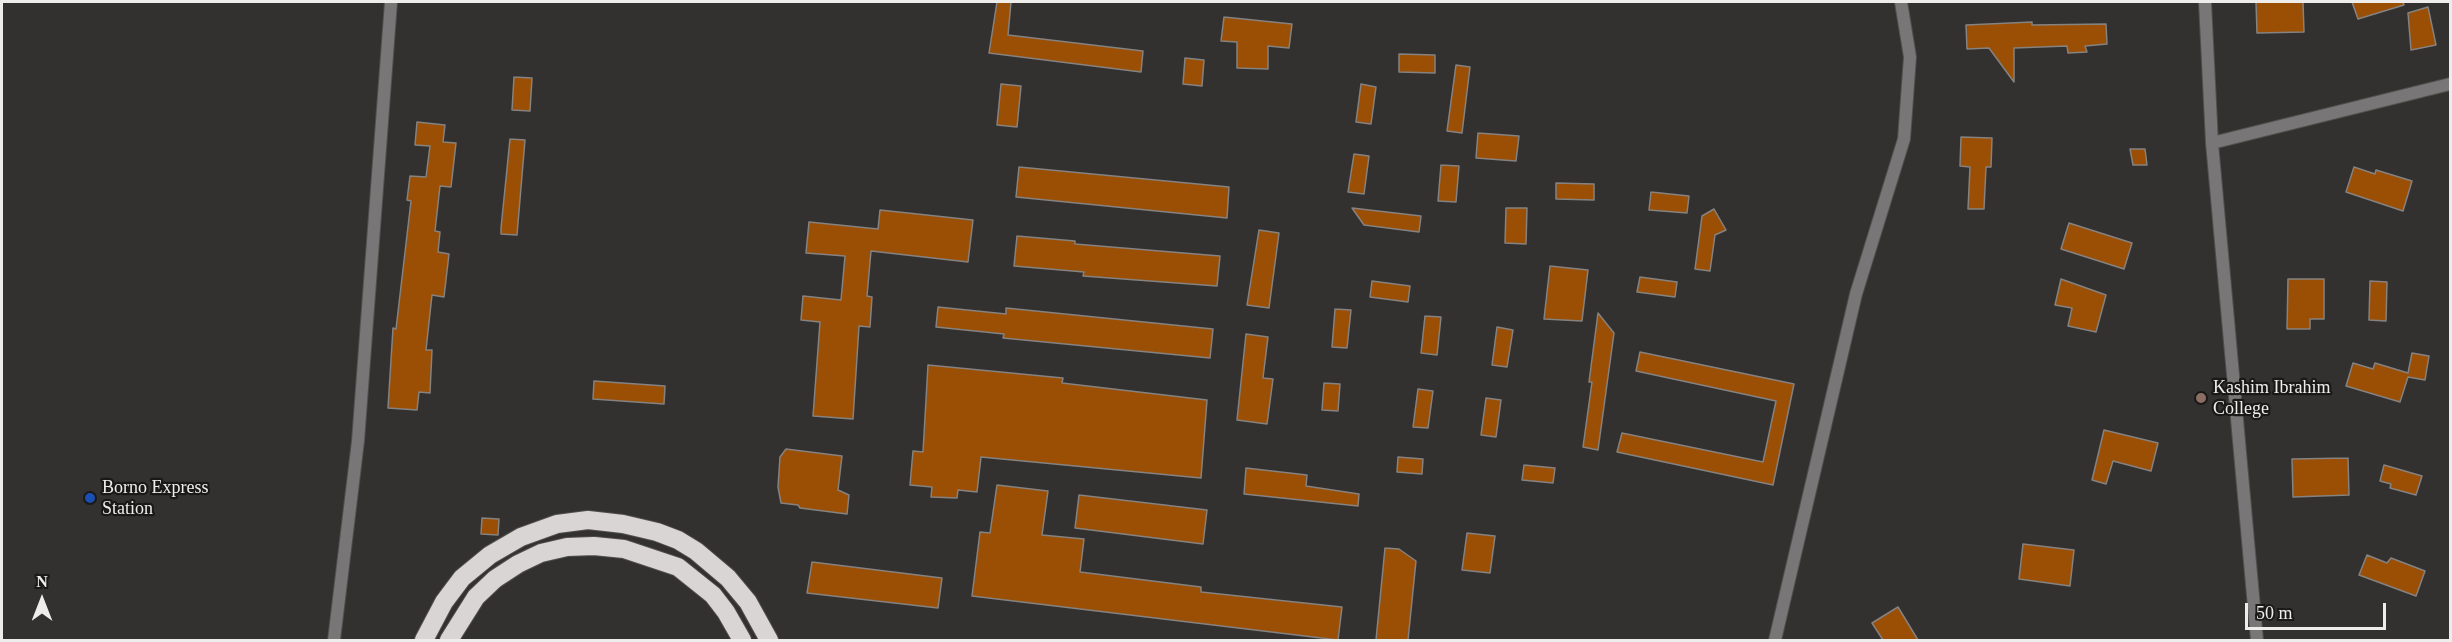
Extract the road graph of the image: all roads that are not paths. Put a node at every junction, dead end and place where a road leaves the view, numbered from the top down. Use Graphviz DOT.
graph roads {
  1 [pos="391,2"];
  2 [pos="1901,2"];
  3 [pos="2205,2"];
  4 [pos="2451,84"];
  5 [pos="2212,143"];
  6 [pos="334,640"];
  7 [pos="424,640"];
  8 [pos="449,640"];
  9 [pos="741,640"];
  10 [pos="769,640"];
  11 [pos="1775,640"];
  12 [pos="2257,640"];
  1 -- 6 [label="street"];
  2 -- 11 [label="street"];
  3 -- 5 [label="street"];
  4 -- 5 [label="street"];
  5 -- 12 [label="street"];
  7 -- 10 [label="highway"];
  8 -- 9 [label="highway"];
}
